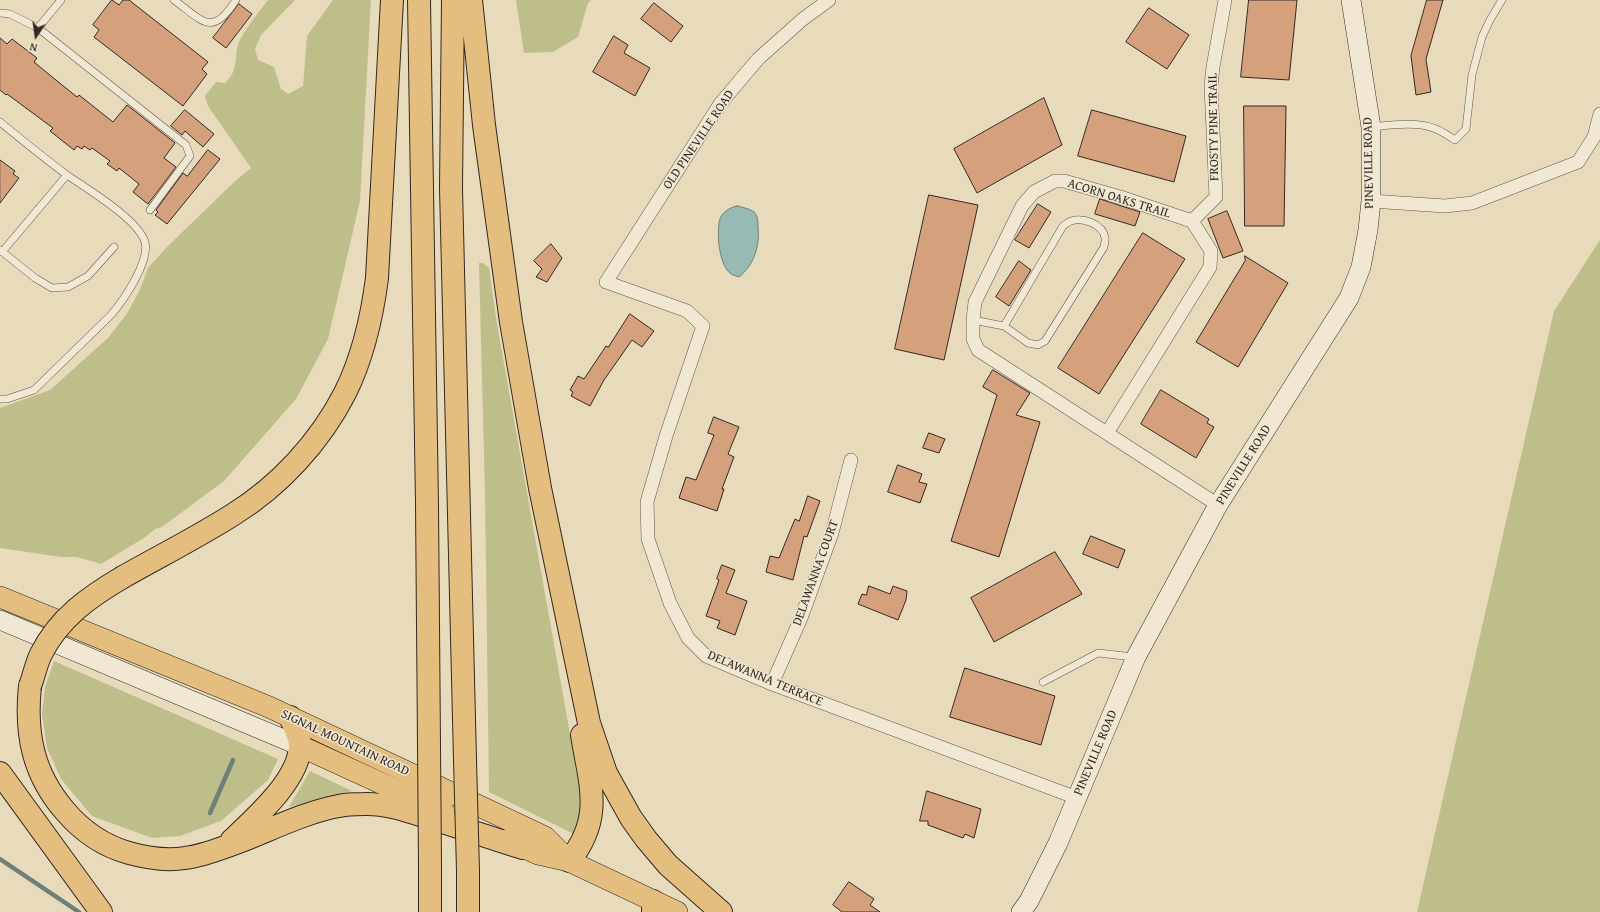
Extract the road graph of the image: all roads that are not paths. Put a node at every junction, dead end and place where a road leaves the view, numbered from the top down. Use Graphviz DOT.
graph roads {
  1 [pos="61,0"];
  2 [pos="174,0"];
  3 [pos="236,0"];
  4 [pos="392,0"];
  5 [pos="419,0"];
  6 [pos="453,0"];
  7 [pos="471,0"];
  8 [pos="829,0"];
  9 [pos="1225,0"];
  10 [pos="1351,0"];
  11 [pos="1502,0"];
  12 [pos="0,13"];
  13 [pos="38,28"];
  14 [pos="1600,114"];
  15 [pos="0,122"];
  16 [pos="1371,128"];
  17 [pos="68,175"];
  18 [pos="1371,201"];
  19 [pos="150,210"];
  20 [pos="1192,221"];
  21 [pos="114,247"];
  22 [pos="1,251"];
  23 [pos="606,282"];
  24 [pos="973,320"];
  25 [pos="1004,326"];
  26 [pos="0,399"];
  27 [pos="1107,433"];
  28 [pos="851,460"];
  29 [pos="1218,505"];
  30 [pos="557,571"];
  31 [pos="0,597"];
  32 [pos="0,620"];
  33 [pos="1136,657"];
  34 [pos="1043,682"];
  35 [pos="772,684"];
  36 [pos="290,717"];
  37 [pos="300,746"];
  38 [pos="0,773"];
  39 [pos="1077,798"];
  40 [pos="226,847"];
  41 [pos="523,848"];
  42 [pos="569,861"];
  43 [pos="653,906"];
  44 [pos="101,912"];
  45 [pos="430,912"];
  46 [pos="468,912"];
  47 [pos="677,912"];
  48 [pos="721,912"];
  49 [pos="1021,912"];
  1 -- 13 [label="lane"];
  2 -- 3 [label="lane"];
  4 -- 40 [label="highway, bridge"];
  5 -- 45 [label="highway, bridge"];
  6 -- 46 [label="highway, bridge"];
  7 -- 30 [label="highway"];
  8 -- 23 [label="street, OLD PINEVILLE ROAD"];
  9 -- 20 [label="street, FROSTY PINE TRAIL"];
  10 -- 16 [label="main road, PINEVILLE ROAD"];
  11 -- 16 [label="lane"];
  12 -- 13 [label="lane"];
  13 -- 19 [label="lane"];
  14 -- 18 [label="street"];
  15 -- 17 [label="lane"];
  16 -- 18 [label="main road, PINEVILLE ROAD"];
  17 -- 22 [label="lane"];
  17 -- 26 [label="lane"];
  18 -- 29 [label="main road, PINEVILLE ROAD"];
  20 -- 24 [label="street, ACORN OAKS TRAIL"];
  20 -- 27 [label="street"];
  21 -- 22 [label="lane"];
  23 -- 35 [label="street, DELAWANNA TERRACE"];
  24 -- 25 [label="lane"];
  24 -- 27 [label="street, ACORN OAKS TRAIL"];
  25 -- 25 [label="lane"];
  27 -- 29 [label="street, ACORN OAKS TRAIL"];
  28 -- 35 [label="street, DELAWANNA COURT"];
  29 -- 33 [label="main road, PINEVILLE ROAD"];
  30 -- 42 [label="highway"];
  30 -- 48 [label="highway"];
  31 -- 36 [label="main road, SIGNAL MOUNTAIN ROAD"];
  32 -- 37 [label="main road, SIGNAL MOUNTAIN ROAD"];
  33 -- 34 [label="lane"];
  33 -- 39 [label="main road, PINEVILLE ROAD"];
  35 -- 39 [label="street, DELAWANNA TERRACE"];
  36 -- 37 [label="highway"];
  36 -- 42 [label="main road, SIGNAL MOUNTAIN ROAD"];
  37 -- 40 [label="highway"];
  37 -- 41 [label="main road, SIGNAL MOUNTAIN ROAD"];
  38 -- 44 [label="highway"];
  39 -- 49 [label="main road, PINEVILLE ROAD"];
  40 -- 41 [label="highway"];
  41 -- 42 [label="main road, SIGNAL MOUNTAIN ROAD"];
  42 -- 43 [label="main road, SIGNAL MOUNTAIN ROAD"];
  43 -- 47 [label="main road, SIGNAL MOUNTAIN ROAD"];
}
